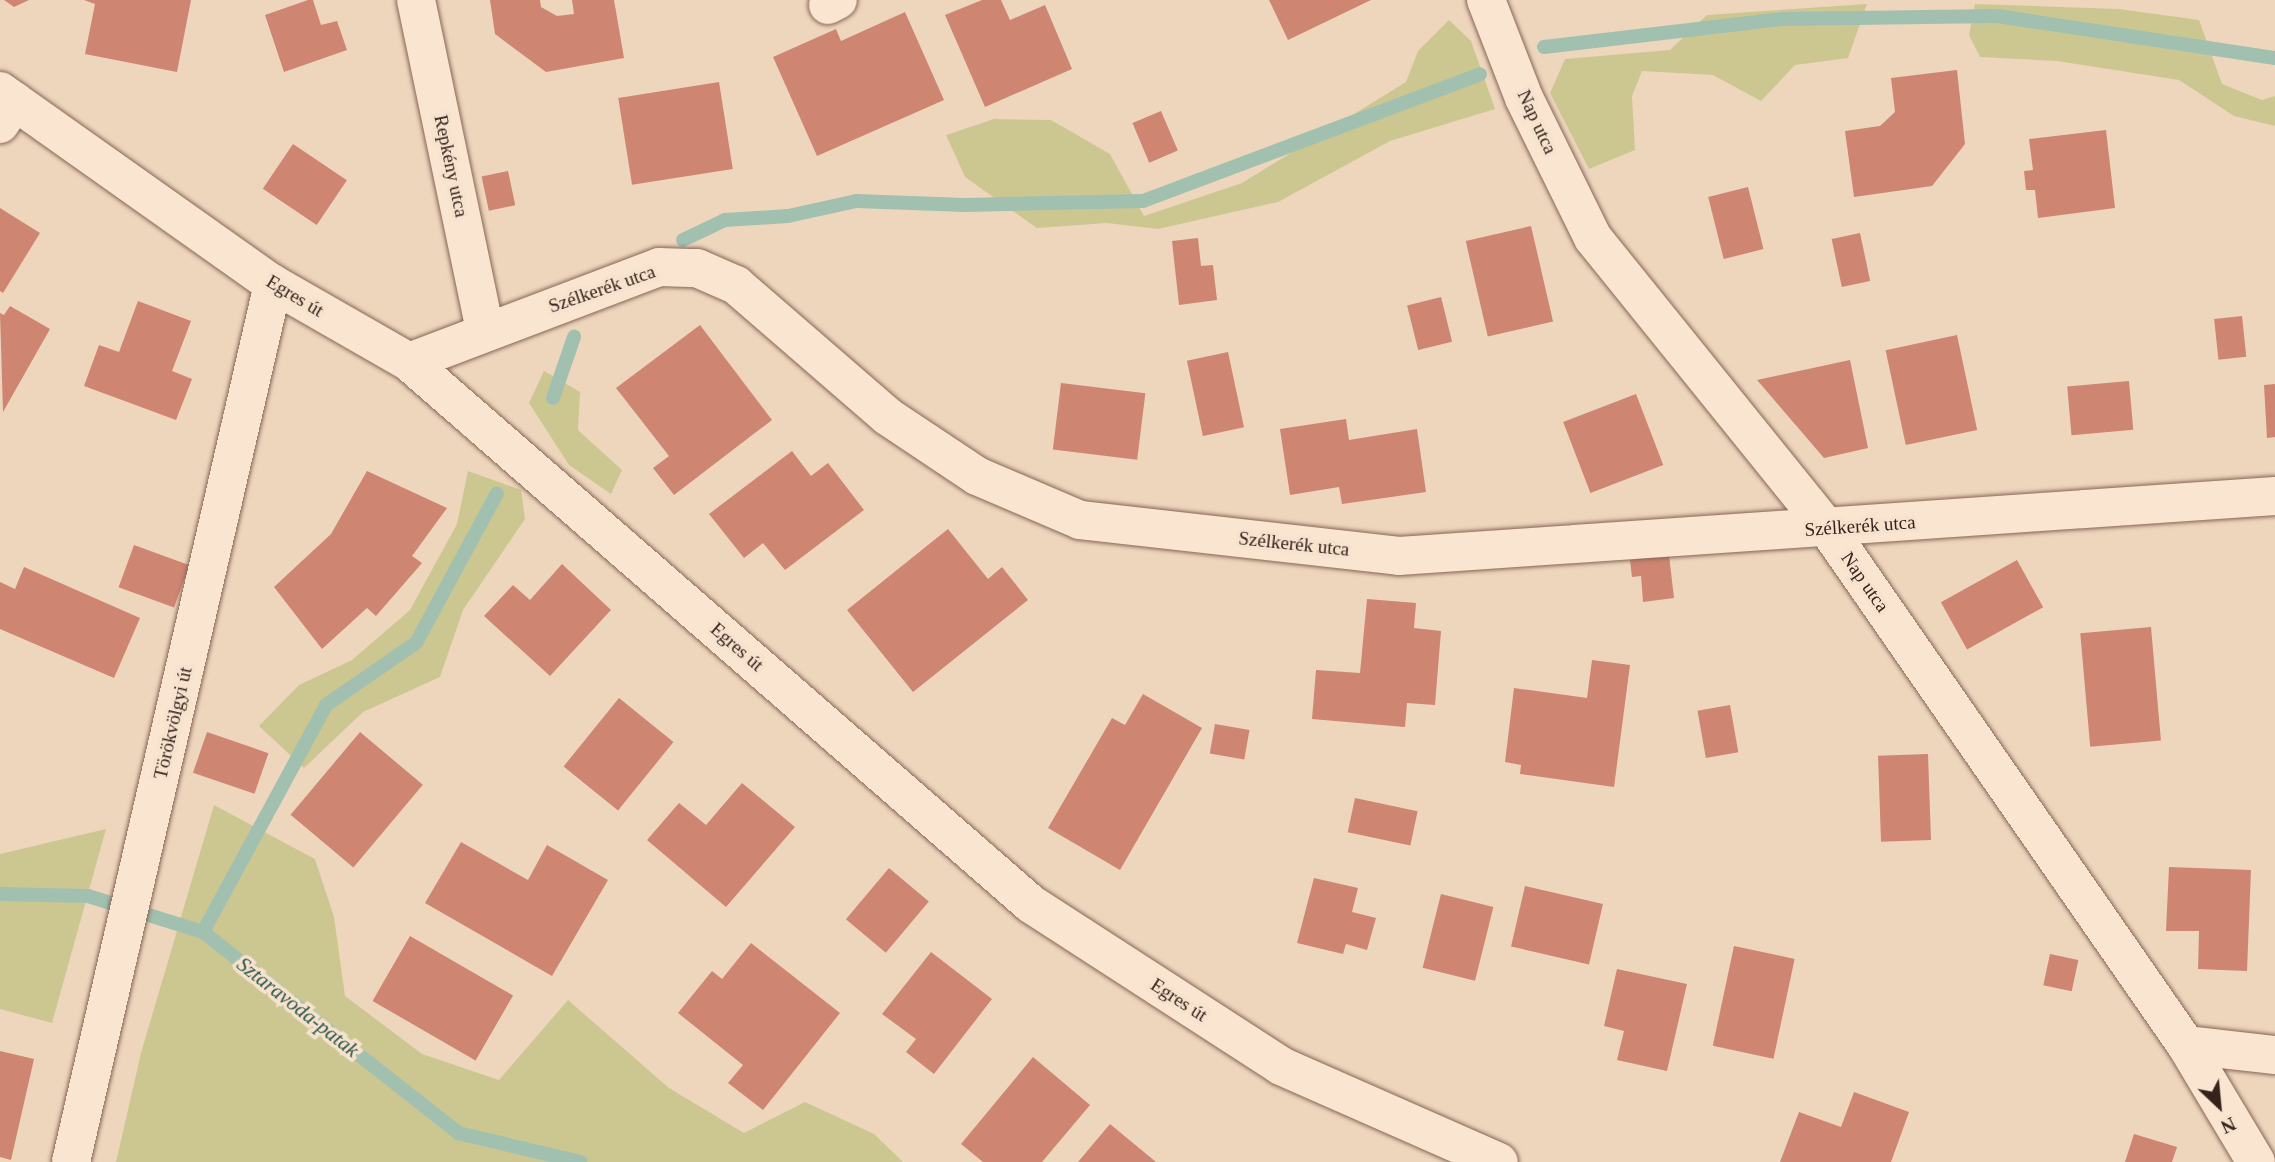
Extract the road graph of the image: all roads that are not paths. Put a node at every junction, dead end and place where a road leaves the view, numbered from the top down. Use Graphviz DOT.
graph roads {
  1 [pos="416,0"];
  2 [pos="1486,0"];
  3 [pos="5,105"];
  4 [pos="273,284"];
  5 [pos="485,331"];
  6 [pos="409,362"];
  7 [pos="2275,496"];
  8 [pos="1828,529"];
  9 [pos="2186,1045"];
  10 [pos="2275,1055"];
  11 [pos="71,1162"];
  12 [pos="1499,1162"];
  13 [pos="2256,1162"];
  1 -- 5 [label="street, Repkény utca"];
  2 -- 8 [label="street, Nap utca"];
  3 -- 4 [label="street, Egres út"];
  4 -- 6 [label="street, Egres út"];
  4 -- 11 [label="street, Törökvölgyi út"];
  5 -- 6 [label="street, Szélkerék utca"];
  5 -- 8 [label="street, Szélkerék utca"];
  6 -- 12 [label="street, Egres út"];
  7 -- 8 [label="street, Szélkerék utca"];
  8 -- 9 [label="street, Nap utca"];
  9 -- 10 [label="street"];
  9 -- 13 [label="street, Nap utca"];
}
